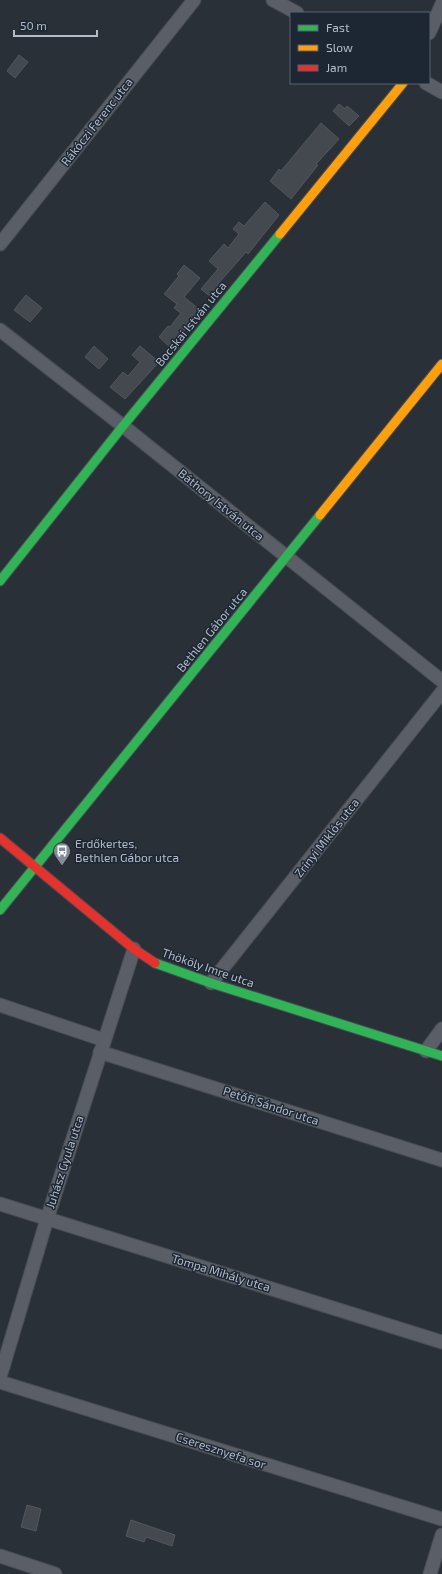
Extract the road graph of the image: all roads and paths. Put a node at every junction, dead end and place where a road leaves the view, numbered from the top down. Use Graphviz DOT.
graph roads {
  1 [pos="194,0"];
  2 [pos="273,0"];
  3 [pos="442,4"];
  4 [pos="295,12"];
  5 [pos="430,31"];
  6 [pos="402,84"];
  7 [pos="428,84"];
  8 [pos="442,92"];
  9 [pos="0,244"];
  10 [pos="0,330"];
  11 [pos="442,364"];
  12 [pos="123,426"];
  13 [pos="286,557"];
  14 [pos="0,581"];
  15 [pos="442,681"];
  16 [pos="442,692"];
  17 [pos="0,838"];
  18 [pos="35,867"];
  19 [pos="0,910"];
  20 [pos="134,949"];
  21 [pos="211,983"];
  22 [pos="0,1005"];
  23 [pos="442,1028"];
  24 [pos="104,1040"];
  25 [pos="426,1051"];
  26 [pos="100,1052"];
  27 [pos="442,1056"];
  28 [pos="442,1160"];
  29 [pos="0,1204"];
  30 [pos="47,1219"];
  31 [pos="442,1342"];
  32 [pos="0,1377"];
  33 [pos="0,1382"];
  34 [pos="442,1519"];
  35 [pos="442,1535"];
  36 [pos="0,1556"];
  37 [pos="55,1574"];
  38 [pos="430,1574"];
  1 -- 9 [label="street, Rákóczi Ferenc utca"];
  2 -- 4 [label="street"];
  3 -- 5 [label="street"];
  6 -- 12 [label="street, Bocskai István utca"];
  7 -- 8 [label="street"];
  10 -- 12 [label="street, Báthory István utca"];
  11 -- 13 [label="street, Bethlen Gábor utca"];
  12 -- 13 [label="street, Báthory István utca"];
  12 -- 14 [label="street, Bocskai István utca"];
  13 -- 15 [label="street, Báthory István utca"];
  13 -- 18 [label="street, Bethlen Gábor utca"];
  16 -- 21 [label="street, Zrínyi Miklós utca"];
  17 -- 18 [label="street, Thököly Imre utca"];
  18 -- 19 [label="street, Bethlen Gábor utca"];
  18 -- 20 [label="street, Thököly Imre utca"];
  20 -- 21 [label="street, Thököly Imre utca"];
  20 -- 24 [label="street, Juhász Gyula utca"];
  21 -- 25 [label="street, Thököly Imre utca"];
  22 -- 24 [label="street"];
  23 -- 25 [label="street"];
  24 -- 26 [label="street, Juhász Gyula utca"];
  25 -- 27 [label="street, Thököly Imre utca"];
  26 -- 28 [label="street, Petőfi Sándor utca"];
  26 -- 30 [label="street, Juhász Gyula utca"];
  29 -- 30 [label="street, Tompa Mihály utca"];
  30 -- 31 [label="street, Tompa Mihály utca"];
  30 -- 32 [label="street, Juhász Gyula utca"];
  33 -- 34 [label="street, Cseresznyefa sor"];
  35 -- 38 [label="street"];
  36 -- 37 [label="street"];
}
